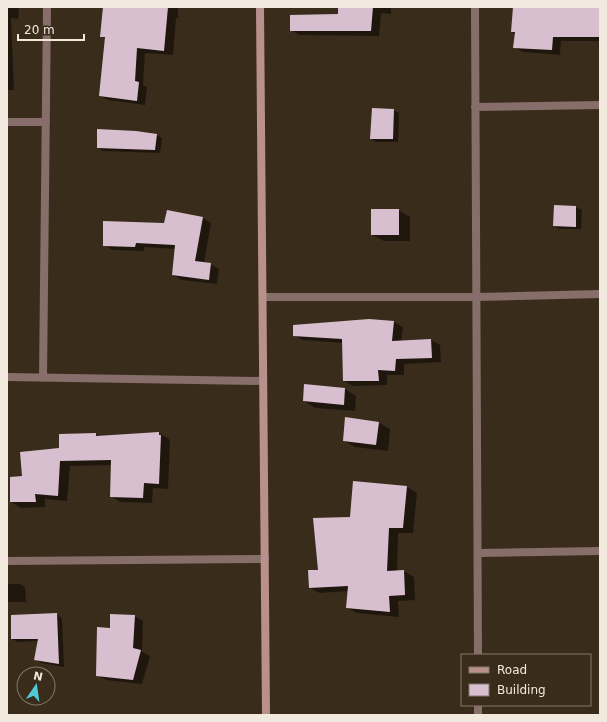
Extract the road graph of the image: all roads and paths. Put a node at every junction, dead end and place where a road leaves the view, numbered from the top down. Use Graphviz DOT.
graph roads {
  1 [pos="48,7"];
  2 [pos="260,7"];
  3 [pos="475,7"];
  4 [pos="600,106"];
  5 [pos="475,107"];
  6 [pos="7,122"];
  7 [pos="46,122"];
  8 [pos="600,294"];
  9 [pos="263,297"];
  10 [pos="476,297"];
  11 [pos="7,377"];
  12 [pos="42,378"];
  13 [pos="263,381"];
  14 [pos="600,551"];
  15 [pos="478,553"];
  16 [pos="265,559"];
  17 [pos="7,561"];
  18 [pos="478,654"];
  19 [pos="266,715"];
  1 -- 7 [label="street"];
  2 -- 9 [label="main road"];
  3 -- 5 [label="street"];
  4 -- 5 [label="street"];
  5 -- 10 [label="street"];
  6 -- 7 [label="street"];
  7 -- 12 [label="street"];
  8 -- 10 [label="street"];
  9 -- 10 [label="street"];
  9 -- 13 [label="main road"];
  10 -- 15 [label="street"];
  11 -- 12 [label="street"];
  12 -- 13 [label="street"];
  13 -- 16 [label="main road"];
  14 -- 15 [label="street"];
  15 -- 18 [label="street"];
  16 -- 17 [label="street"];
  16 -- 19 [label="main road"];
}
